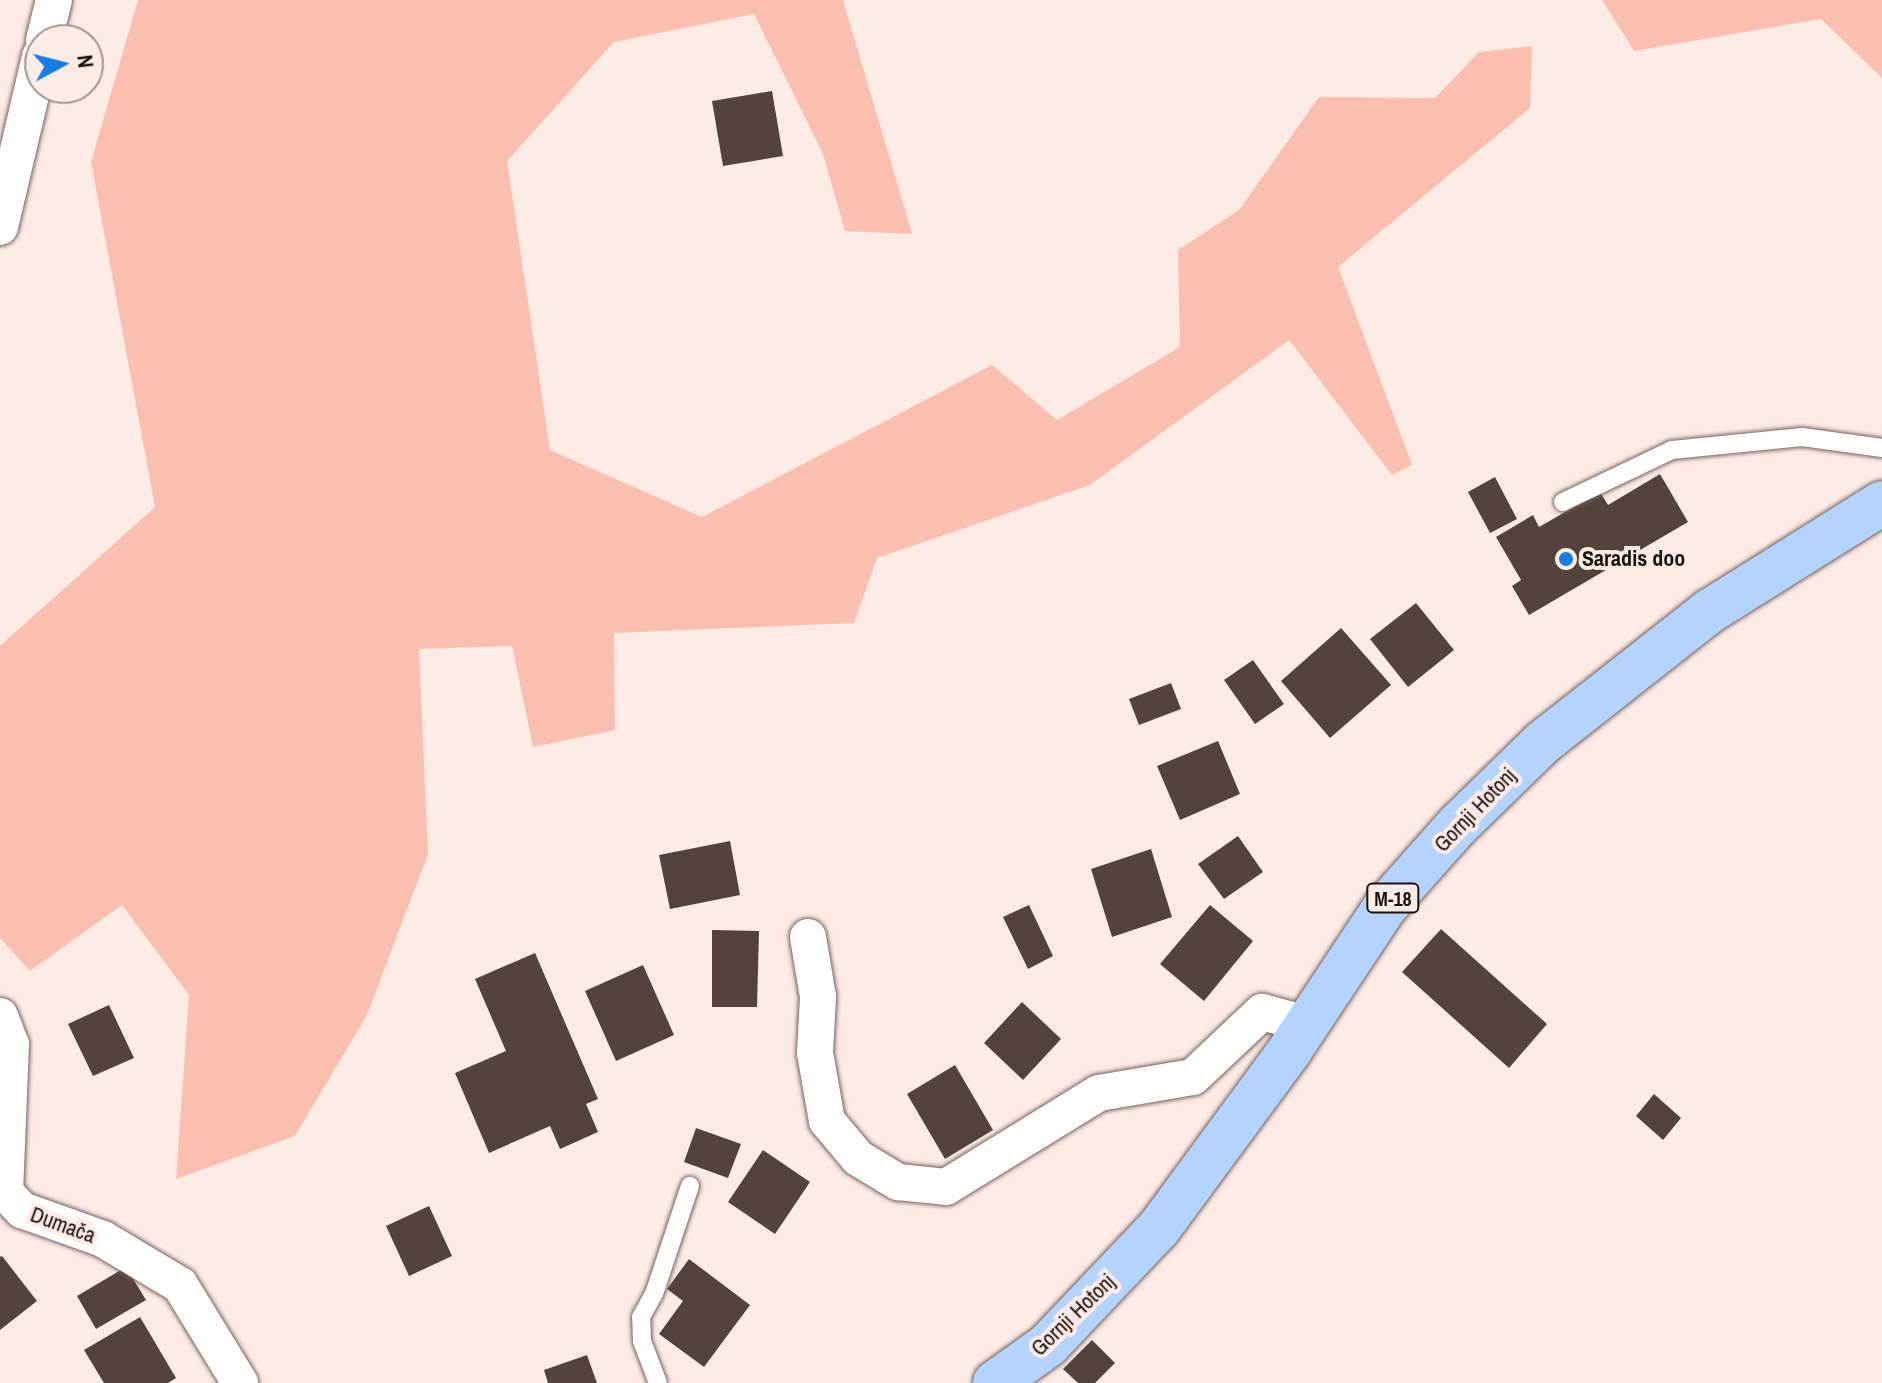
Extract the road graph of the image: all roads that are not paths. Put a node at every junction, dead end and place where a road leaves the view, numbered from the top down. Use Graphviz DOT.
graph roads {
  1 [pos="54,0"];
  2 [pos="48,24"];
  3 [pos="29,104"];
  4 [pos="0,227"];
  5 [pos="1882,448"];
  6 [pos="1563,502"];
  7 [pos="1882,503"];
  8 [pos="808,937"];
  9 [pos="0,1016"];
  10 [pos="1307,1024"];
  11 [pos="690,1186"];
  12 [pos="240,1383"];
  13 [pos="658,1383"];
  14 [pos="995,1383"];
  1 -- 2 [label="street"];
  3 -- 4 [label="street"];
  5 -- 6 [label="lane"];
  7 -- 10 [label="main road, Gornji Hotonj / M-18"];
  8 -- 10 [label="street"];
  9 -- 12 [label="street, Dumača"];
  10 -- 14 [label="main road, Gornji Hotonj / M-18"];
  11 -- 13 [label="lane"];
}
